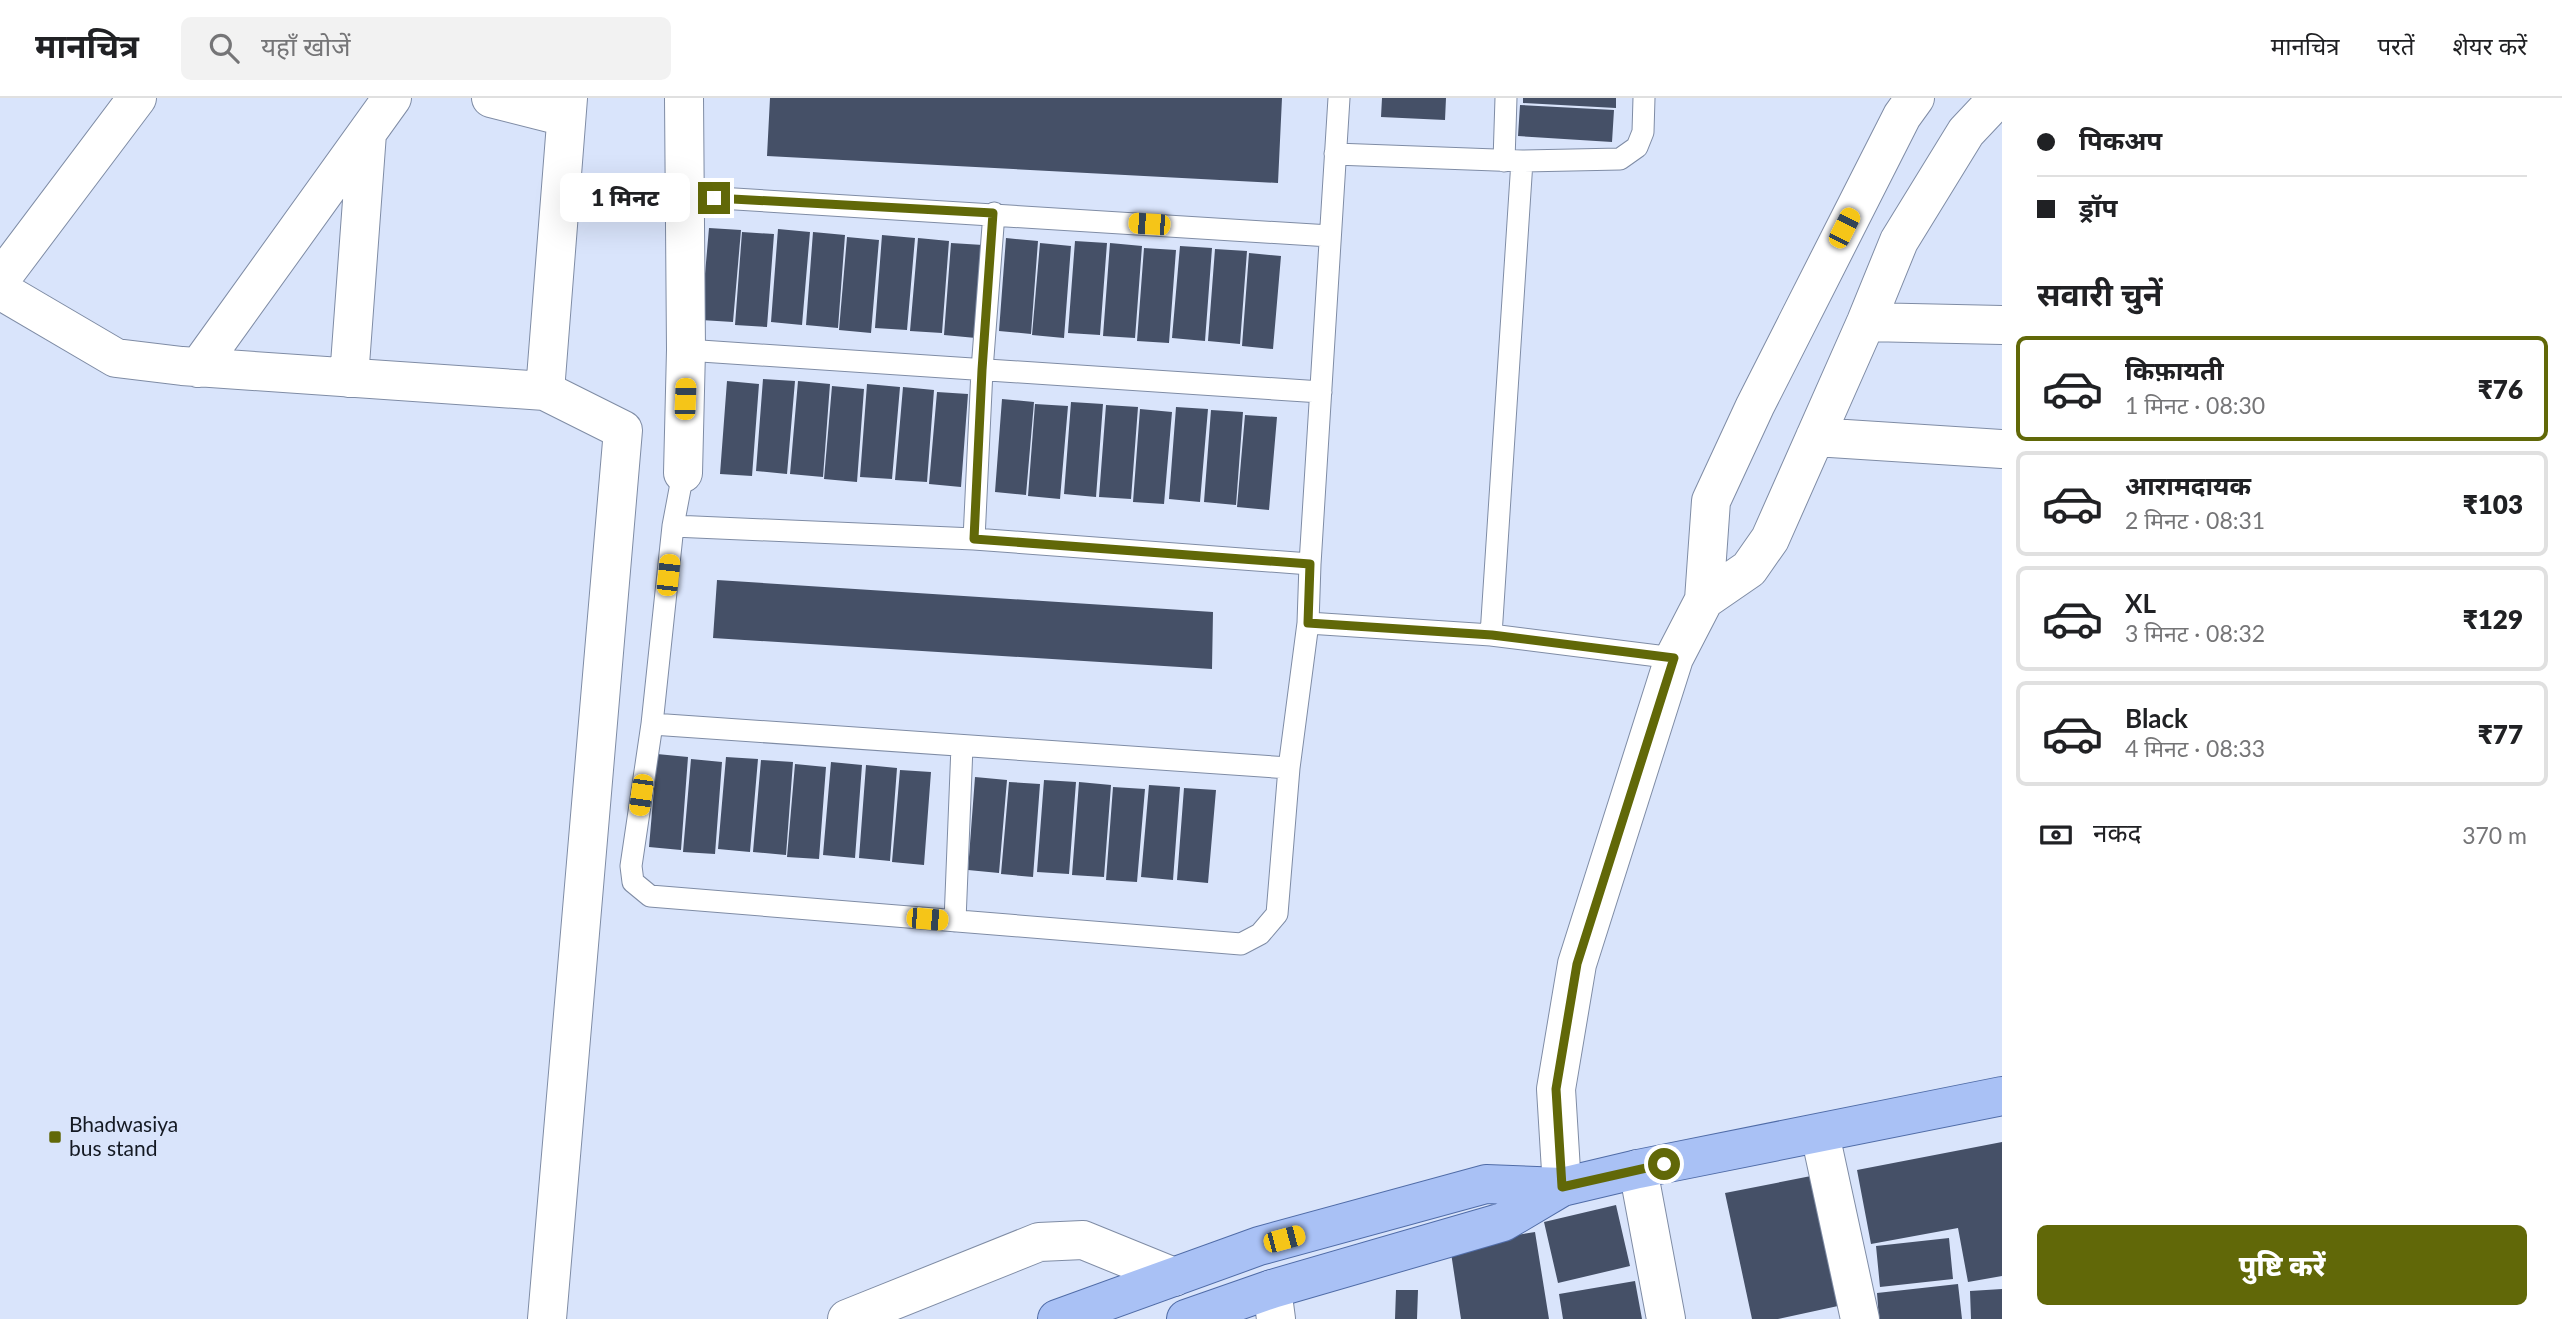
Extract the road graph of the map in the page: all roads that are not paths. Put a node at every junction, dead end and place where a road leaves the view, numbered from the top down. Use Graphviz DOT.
graph roads {
  1 [pos="137,98"];
  2 [pos="392,98"];
  3 [pos="491,98"];
  4 [pos="684,98"];
  5 [pos="1339,98"];
  6 [pos="1506,98"];
  7 [pos="1644,98"];
  8 [pos="1915,98"];
  9 [pos="1998,98"];
  10 [pos="567,108"];
  11 [pos="367,133"];
  12 [pos="1335,154"];
  13 [pos="1513,161"];
  14 [pos="686,196"];
  15 [pos="993,213"];
  16 [pos="1330,236"];
  17 [pos="0,280"];
  18 [pos="0,290"];
  19 [pos="1866,322"];
  20 [pos="2002,325"];
  21 [pos="686,350"];
  22 [pos="198,368"];
  23 [pos="982,370"];
  24 [pos="349,378"];
  25 [pos="545,391"];
  26 [pos="1321,391"];
  27 [pos="1815,438"];
  28 [pos="2002,449"];
  29 [pos="683,472"];
  30 [pos="673,526"];
  31 [pos="974,539"];
  32 [pos="1310,564"];
  33 [pos="1704,600"];
  34 [pos="1308,623"];
  35 [pos="1492,635"];
  36 [pos="1674,658"];
  37 [pos="652,723"];
  38 [pos="962,746"];
  39 [pos="1290,768"];
  40 [pos="955,921"];
  41 [pos="2002,1096"];
  42 [pos="1820,1134"];
  43 [pos="1638,1169"];
  44 [pos="1562,1187"];
  45 [pos="1174,1277"];
  46 [pos="1274,1304"];
  47 [pos="547,1319"];
  48 [pos="847,1319"];
  49 [pos="1057,1319"];
  50 [pos="1186,1319"];
  51 [pos="1666,1319"];
  52 [pos="1860,1319"];
  1 -- 17 [label="street"];
  2 -- 11 [label="street"];
  3 -- 10 [label="street"];
  4 -- 14 [label="street"];
  5 -- 12 [label="lane"];
  6 -- 13 [label="lane"];
  7 -- 13 [label="lane"];
  8 -- 33 [label="street"];
  9 -- 19 [label="street"];
  10 -- 25 [label="street"];
  11 -- 22 [label="street"];
  11 -- 24 [label="street"];
  12 -- 13 [label="lane"];
  12 -- 16 [label="lane"];
  13 -- 35 [label="lane"];
  14 -- 15 [label="lane"];
  14 -- 21 [label="street"];
  15 -- 16 [label="lane"];
  15 -- 23 [label="lane"];
  16 -- 26 [label="lane"];
  18 -- 22 [label="street"];
  19 -- 20 [label="street"];
  19 -- 27 [label="street"];
  21 -- 23 [label="lane"];
  21 -- 29 [label="street"];
  22 -- 24 [label="street"];
  23 -- 26 [label="lane"];
  23 -- 31 [label="lane"];
  24 -- 25 [label="street"];
  25 -- 47 [label="street"];
  26 -- 32 [label="lane"];
  27 -- 28 [label="street"];
  27 -- 33 [label="street"];
  29 -- 30 [label="lane"];
  30 -- 31 [label="lane"];
  30 -- 37 [label="lane"];
  31 -- 32 [label="lane"];
  32 -- 34 [label="lane"];
  33 -- 36 [label="street"];
  34 -- 35 [label="lane"];
  34 -- 39 [label="lane"];
  35 -- 36 [label="lane"];
  36 -- 44 [label="street"];
  37 -- 38 [label="lane"];
  37 -- 40 [label="lane"];
  38 -- 39 [label="lane"];
  38 -- 40 [label="lane"];
  39 -- 40 [label="lane"];
  41 -- 42 [label="main road"];
  42 -- 43 [label="main road"];
  42 -- 52 [label="street"];
  43 -- 44 [label="main road"];
  43 -- 51 [label="street"];
  44 -- 45 [label="main road"];
  44 -- 46 [label="main road"];
  45 -- 48 [label="street"];
  45 -- 49 [label="main road"];
  46 -- 50 [label="main road"];
}
